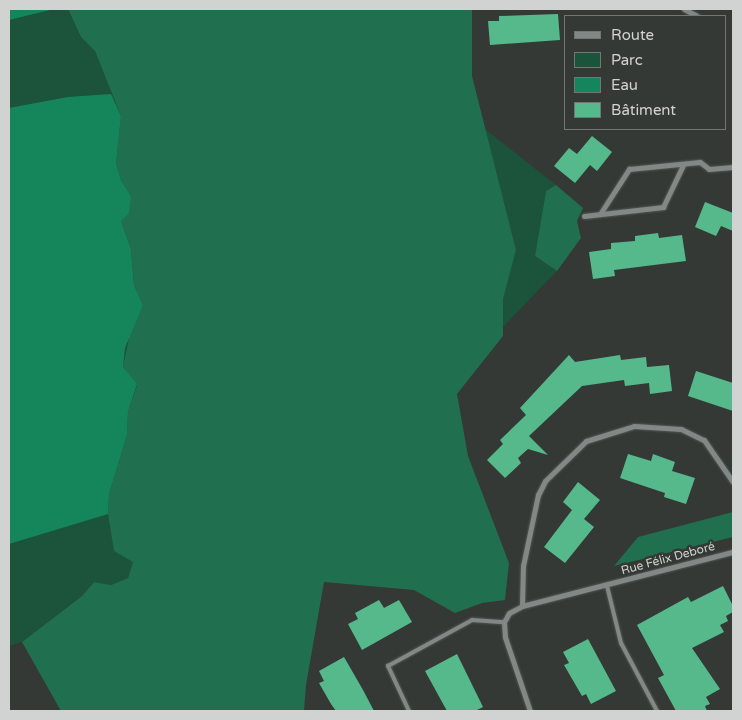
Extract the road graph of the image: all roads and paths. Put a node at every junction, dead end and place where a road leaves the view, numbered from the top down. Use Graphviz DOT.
graph roads {
  1 [pos="684,9"];
  2 [pos="695,15"];
  3 [pos="683,165"];
  4 [pos="733,166"];
  5 [pos="600,214"];
  6 [pos="584,216"];
  7 [pos="733,482"];
  8 [pos="733,552"];
  9 [pos="607,586"];
  10 [pos="522,606"];
  11 [pos="504,622"];
  12 [pos="409,711"];
  13 [pos="530,711"];
  14 [pos="657,711"];
  1 -- 2 [label="street"];
  3 -- 4 [label="street"];
  3 -- 5 [label="street"];
  3 -- 5 [label="street"];
  5 -- 6 [label="street"];
  7 -- 10 [label="street"];
  8 -- 9 [label="street, Rue Félix Deboré"];
  9 -- 10 [label="street, Rue Félix Deboré"];
  9 -- 14 [label="lane, Rue Félix Deboré"];
  10 -- 11 [label="street, Rue Félix Deboré"];
  11 -- 12 [label="lane"];
  11 -- 13 [label="street"];
}
